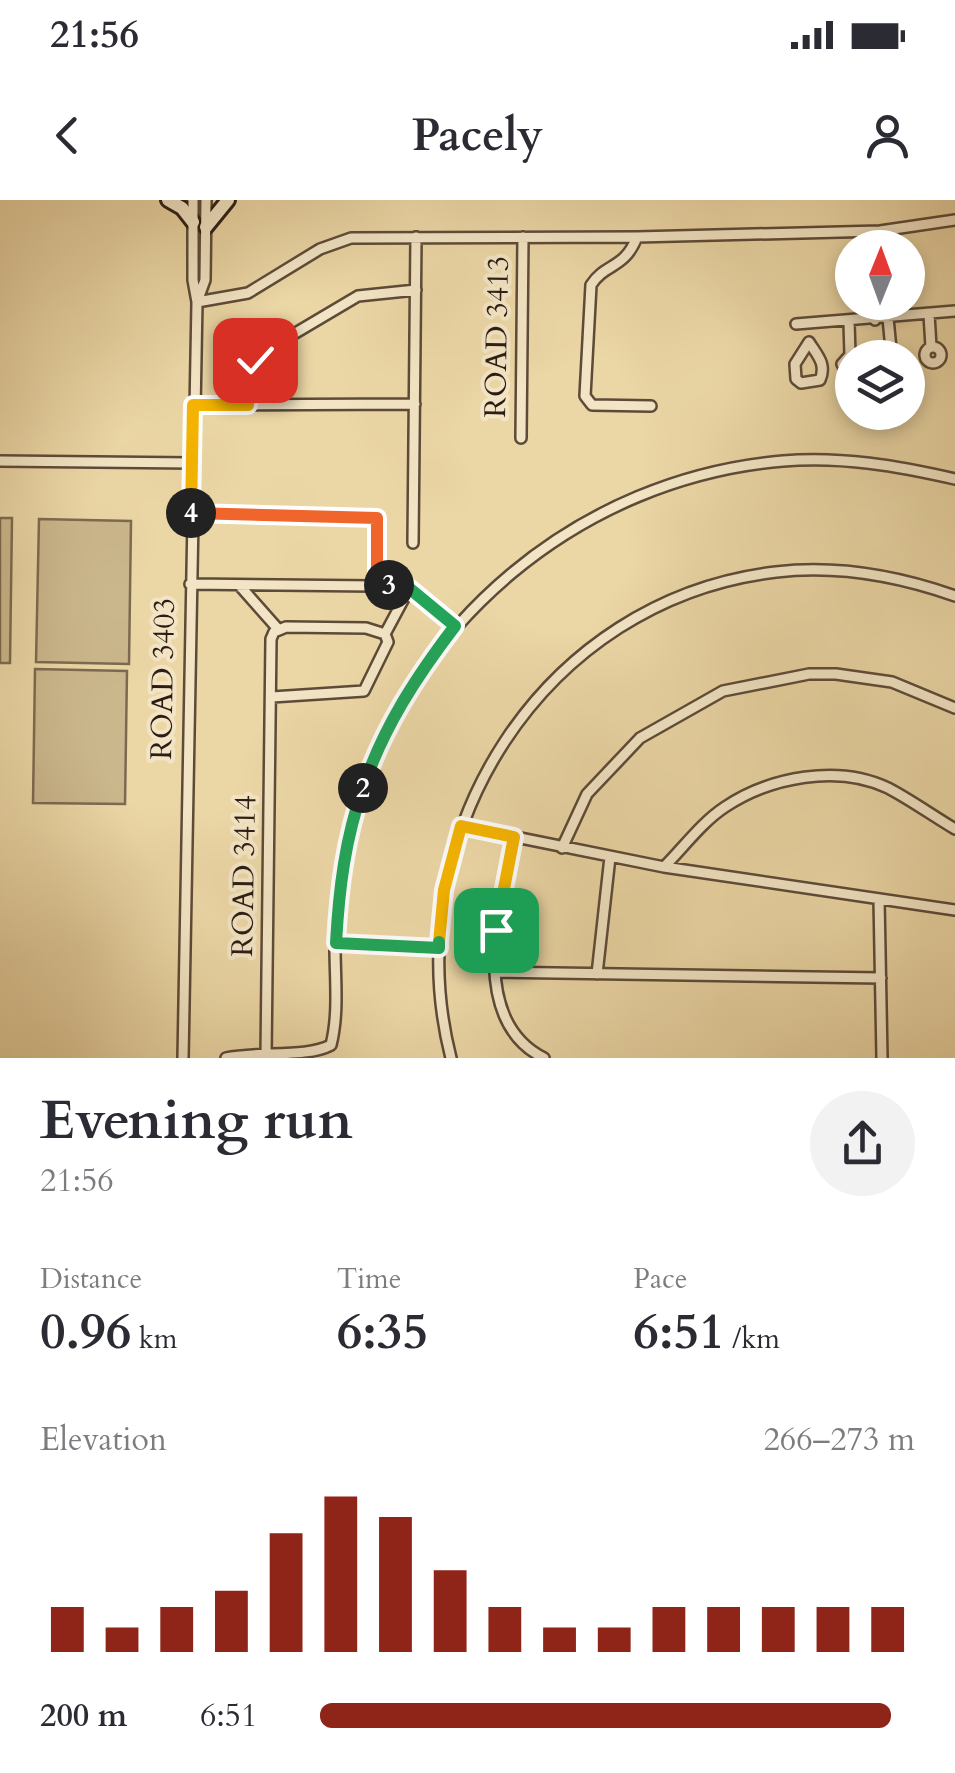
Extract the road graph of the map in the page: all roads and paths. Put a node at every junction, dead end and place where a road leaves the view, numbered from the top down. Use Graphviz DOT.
graph roads {
  1 [pos="168,200"];
  2 [pos="192,200"];
  3 [pos="206,200"];
  4 [pos="228,200"];
  5 [pos="955,220"];
  6 [pos="199,224"];
  7 [pos="887,230"];
  8 [pos="835,232"];
  9 [pos="416,237"];
  10 [pos="523,237"];
  11 [pos="637,238"];
  12 [pos="416,290"];
  13 [pos="197,302"];
  14 [pos="955,311"];
  15 [pos="925,314"];
  16 [pos="928,314"];
  17 [pos="875,320"];
  18 [pos="849,322"];
  19 [pos="851,340"];
  20 [pos="809,342"];
  21 [pos="931,348"];
  22 [pos="414,404"];
  23 [pos="193,405"];
  24 [pos="248,405"];
  25 [pos="651,406"];
  26 [pos="521,438"];
  27 [pos="0,460"];
  28 [pos="192,463"];
  29 [pos="955,479"];
  30 [pos="191,514"];
  31 [pos="413,543"];
  32 [pos="190,584"];
  33 [pos="377,584"];
  34 [pos="240,585"];
  35 [pos="409,588"];
  36 [pos="955,596"];
  37 [pos="455,626"];
  38 [pos="278,629"];
  39 [pos="385,634"];
  40 [pos="272,697"];
  41 [pos="955,708"];
  42 [pos="461,826"];
  43 [pos="955,829"];
  44 [pos="514,837"];
  45 [pos="562,848"];
  46 [pos="610,857"];
  47 [pos="664,867"];
  48 [pos="879,899"];
  49 [pos="955,910"];
  50 [pos="336,943"];
  51 [pos="439,948"];
  52 [pos="496,972"];
  53 [pos="598,974"];
  54 [pos="880,978"];
  55 [pos="266,1056"];
  56 [pos="183,1058"];
  57 [pos="226,1058"];
  58 [pos="450,1058"];
  59 [pos="544,1058"];
  60 [pos="882,1058"];
  1 -- 6 [label="main road"];
  2 -- 6 [label="street, ROAD 3403"];
  3 -- 6 [label="street, ROAD 3403"];
  4 -- 6 [label="main road"];
  5 -- 7 [label="street"];
  6 -- 13 [label="street, ROAD 3403"];
  8 -- 11 [label="street"];
  9 -- 10 [label="street"];
  9 -- 12 [label="street"];
  9 -- 13 [label="street"];
  10 -- 11 [label="street"];
  10 -- 26 [label="street, ROAD 3413"];
  11 -- 25 [label="street"];
  12 -- 22 [label="street"];
  12 -- 24 [label="street"];
  13 -- 23 [label="street, ROAD 3403"];
  14 -- 16 [label="street"];
  15 -- 16 [label="street"];
  16 -- 21 [label="street"];
  17 -- 18 [label="street"];
  18 -- 19 [label="street"];
  18 -- 20 [label="street"];
  22 -- 24 [label="street"];
  22 -- 31 [label="street"];
  23 -- 24 [label="street"];
  23 -- 28 [label="street, ROAD 3403"];
  27 -- 28 [label="street"];
  28 -- 30 [label="street, ROAD 3403"];
  29 -- 37 [label="street"];
  30 -- 32 [label="street, ROAD 3403"];
  30 -- 33 [label="street"];
  32 -- 34 [label="street"];
  32 -- 56 [label="street, ROAD 3403"];
  33 -- 34 [label="street"];
  33 -- 35 [label="street"];
  34 -- 38 [label="street"];
  35 -- 37 [label="street"];
  35 -- 39 [label="street"];
  36 -- 42 [label="street"];
  37 -- 50 [label="street"];
  38 -- 39 [label="street"];
  38 -- 40 [label="street, ROAD 3414"];
  39 -- 40 [label="street"];
  40 -- 55 [label="street, ROAD 3414"];
  41 -- 45 [label="street"];
  42 -- 44 [label="street"];
  42 -- 51 [label="street"];
  43 -- 47 [label="street"];
  44 -- 45 [label="street"];
  44 -- 52 [label="street"];
  45 -- 46 [label="street"];
  46 -- 47 [label="street"];
  46 -- 53 [label="street"];
  47 -- 48 [label="street"];
  48 -- 49 [label="street"];
  48 -- 54 [label="street"];
  50 -- 51 [label="street"];
  50 -- 55 [label="street"];
  51 -- 58 [label="street"];
  52 -- 53 [label="street"];
  52 -- 59 [label="street"];
  53 -- 54 [label="street"];
  54 -- 60 [label="street"];
  55 -- 57 [label="street"];
}
